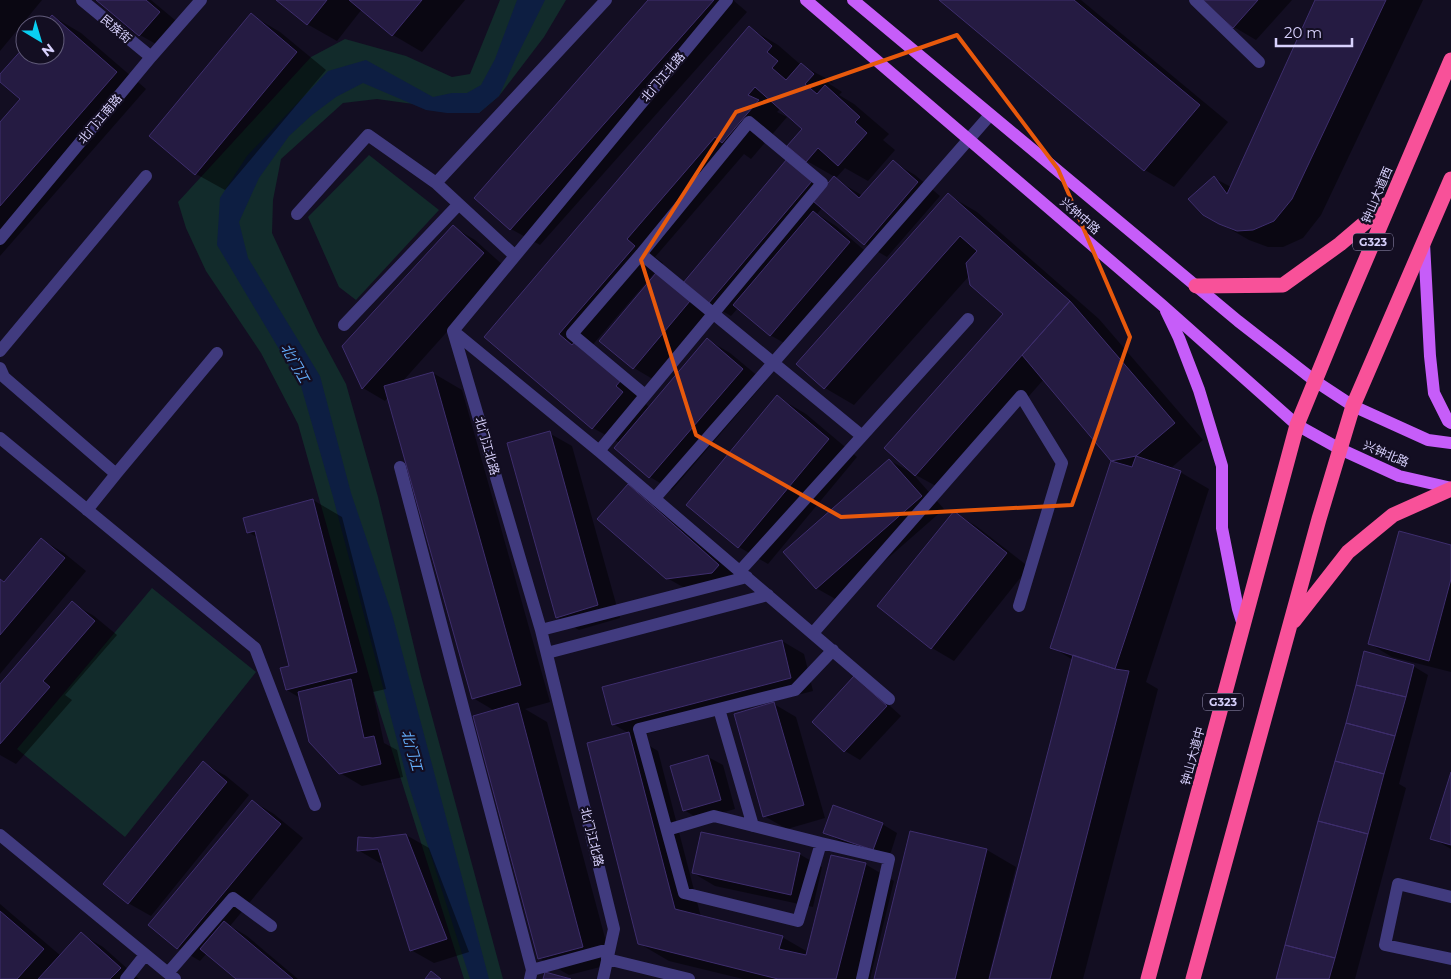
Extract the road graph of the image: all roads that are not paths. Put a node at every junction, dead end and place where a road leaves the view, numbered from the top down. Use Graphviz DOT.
graph roads {
  1 [pos="82,0"];
  2 [pos="201,0"];
  3 [pos="606,0"];
  4 [pos="727,0"];
  5 [pos="806,0"];
  6 [pos="852,0"];
  7 [pos="1195,0"];
  8 [pos="151,58"];
  9 [pos="1451,60"];
  10 [pos="1259,62"];
  11 [pos="990,114"];
  12 [pos="968,138"];
  13 [pos="146,176"];
  14 [pos="1451,178"];
  15 [pos="436,183"];
  16 [pos="1390,201"];
  17 [pos="459,204"];
  18 [pos="298,214"];
  19 [pos="0,239"];
  20 [pos="1424,242"];
  21 [pos="641,254"];
  22 [pos="514,255"];
  23 [pos="1196,286"];
  24 [pos="1162,304"];
  25 [pos="712,313"];
  26 [pos="968,320"];
  27 [pos="344,325"];
  28 [pos="453,331"];
  29 [pos="0,351"];
  30 [pos="217,353"];
  31 [pos="772,362"];
  32 [pos="2,376"];
  33 [pos="1315,381"];
  34 [pos="645,395"];
  35 [pos="1352,406"];
  36 [pos="1451,423"];
  37 [pos="1298,425"];
  38 [pos="862,436"];
  39 [pos="0,438"];
  40 [pos="1451,443"];
  41 [pos="1340,449"];
  42 [pos="599,451"];
  43 [pos="400,467"];
  44 [pos="116,474"];
  45 [pos="1451,489"];
  46 [pos="654,498"];
  47 [pos="87,510"];
  48 [pos="743,574"];
  49 [pos="768,595"];
  50 [pos="1018,606"];
  51 [pos="1243,625"];
  52 [pos="1289,628"];
  53 [pos="541,630"];
  54 [pos="813,634"];
  55 [pos="833,650"];
  56 [pos="547,653"];
  57 [pos="889,698"];
  58 [pos="719,709"];
  59 [pos="315,805"];
  60 [pos="753,826"];
  61 [pos="667,830"];
  62 [pos="0,835"];
  63 [pos="821,844"];
  64 [pos="1451,897"];
  65 [pos="271,926"];
  66 [pos="608,954"];
  67 [pos="145,955"];
  68 [pos="1451,959"];
  69 [pos="531,975"];
  70 [pos="172,976"];
  71 [pos="126,979"];
  72 [pos="603,979"];
  73 [pos="689,979"];
  74 [pos="862,979"];
  75 [pos="1148,979"];
  76 [pos="1193,979"];
  1 -- 8 [label="street, 民族街"];
  2 -- 8 [label="street, 北门江南路"];
  3 -- 15 [label="street"];
  4 -- 22 [label="street, 北门江北路"];
  5 -- 12 [label="main road, 兴钟中路"];
  6 -- 11 [label="main road, 兴钟中路"];
  7 -- 10 [label="street"];
  8 -- 19 [label="street, 北门江南路"];
  9 -- 16 [label="highway, 钟山大道西 / G323"];
  11 -- 12 [label="street"];
  11 -- 23 [label="main road, 兴钟中路"];
  12 -- 24 [label="main road, 兴钟中路"];
  12 -- 31 [label="street"];
  13 -- 29 [label="street"];
  14 -- 20 [label="highway"];
  15 -- 17 [label="street"];
  15 -- 18 [label="street"];
  16 -- 23 [label="highway"];
  16 -- 33 [label="highway, 钟山大道西 / G323"];
  17 -- 22 [label="street"];
  17 -- 27 [label="street"];
  20 -- 35 [label="highway"];
  20 -- 36 [label="main road"];
  21 -- 25 [label="street"];
  21 -- 25 [label="street"];
  21 -- 34 [label="street"];
  22 -- 28 [label="street, 北门江北路"];
  23 -- 33 [label="main road, 兴钟中路"];
  24 -- 37 [label="main road, 兴钟中路"];
  24 -- 51 [label="main road"];
  25 -- 31 [label="street"];
  25 -- 34 [label="street"];
  26 -- 38 [label="street"];
  28 -- 42 [label="street"];
  28 -- 53 [label="street, 北门江北路"];
  30 -- 44 [label="street"];
  31 -- 38 [label="street"];
  31 -- 46 [label="street"];
  32 -- 44 [label="street"];
  33 -- 35 [label="main road, 兴钟中路"];
  33 -- 37 [label="highway, 钟山大道西 / G323"];
  34 -- 42 [label="street"];
  35 -- 40 [label="main road"];
  35 -- 41 [label="highway"];
  37 -- 41 [label="main road, 兴钟中路"];
  37 -- 51 [label="highway, 钟山大道中 / G323"];
  38 -- 48 [label="street"];
  39 -- 47 [label="street"];
  41 -- 45 [label="main road, 兴钟北路"];
  41 -- 52 [label="highway"];
  42 -- 46 [label="street"];
  43 -- 69 [label="street"];
  44 -- 47 [label="street"];
  45 -- 52 [label="highway"];
  46 -- 48 [label="street"];
  47 -- 59 [label="street"];
  48 -- 49 [label="street"];
  48 -- 53 [label="street"];
  49 -- 54 [label="street"];
  49 -- 56 [label="street"];
  50 -- 54 [label="street"];
  51 -- 75 [label="highway, 钟山大道中 / G323"];
  52 -- 76 [label="highway"];
  53 -- 56 [label="street, 北门江北路"];
  54 -- 55 [label="street"];
  55 -- 57 [label="street"];
  55 -- 58 [label="street"];
  56 -- 66 [label="street, 北门江北路"];
  58 -- 60 [label="street"];
  58 -- 61 [label="street"];
  60 -- 61 [label="street"];
  60 -- 63 [label="street"];
  61 -- 63 [label="street"];
  62 -- 67 [label="street"];
  63 -- 74 [label="street"];
  64 -- 68 [label="street"];
  65 -- 70 [label="street"];
  66 -- 69 [label="street"];
  66 -- 72 [label="street, 北门江北路"];
  66 -- 73 [label="street"];
  67 -- 70 [label="street"];
  67 -- 71 [label="street"];
}
